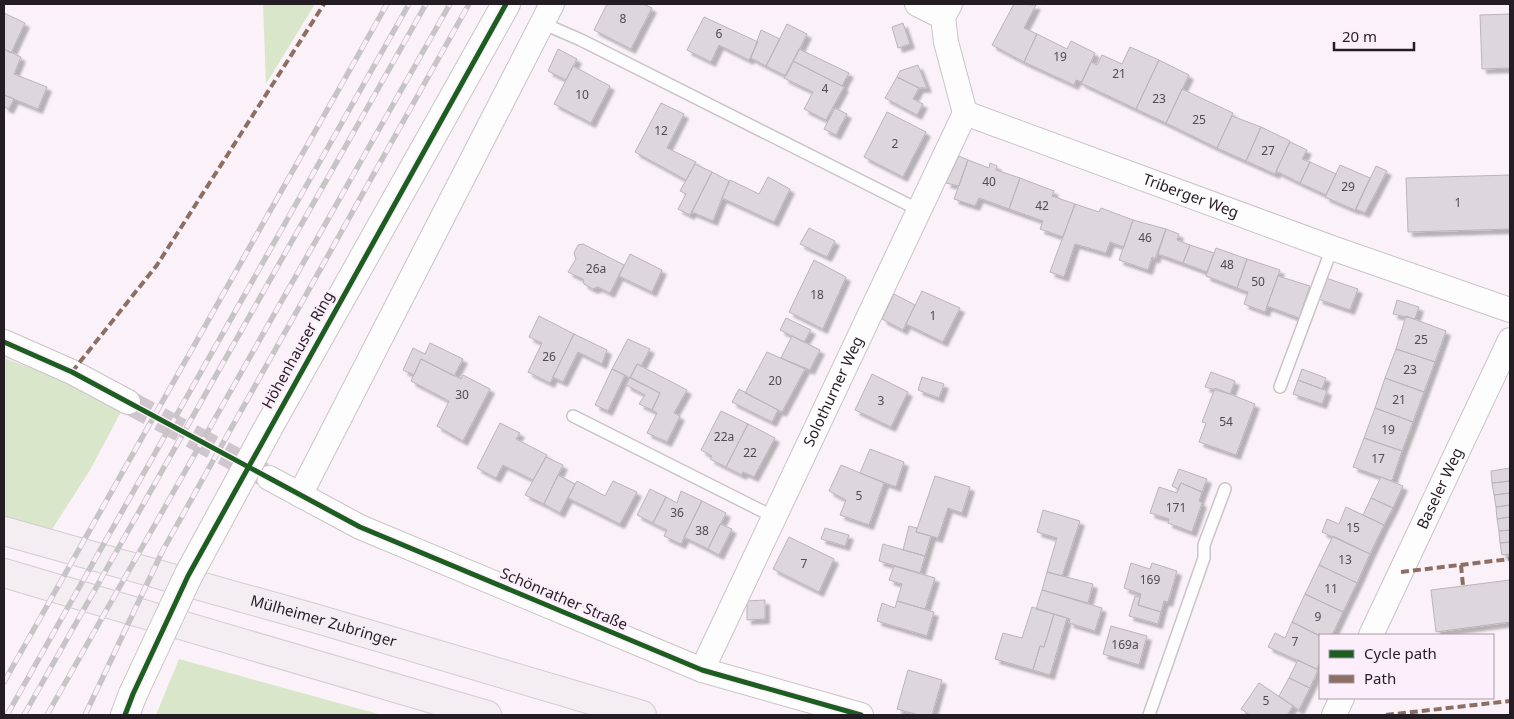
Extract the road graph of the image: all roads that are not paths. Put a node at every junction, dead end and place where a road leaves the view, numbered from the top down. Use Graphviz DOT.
graph roads {
  1 [pos="506,4"];
  2 [pos="917,4"];
  3 [pos="946,10"];
  4 [pos="547,14"];
  5 [pos="965,112"];
  6 [pos="919,210"];
  7 [pos="1332,248"];
  8 [pos="1510,310"];
  9 [pos="1510,340"];
  10 [pos="4,342"];
  11 [pos="1280,387"];
  12 [pos="128,402"];
  13 [pos="573,416"];
  14 [pos="269,478"];
  15 [pos="1225,489"];
  16 [pos="300,495"];
  17 [pos="776,518"];
  18 [pos="4,531"];
  19 [pos="4,573"];
  20 [pos="1371,634"];
  21 [pos="702,670"];
  22 [pos="1342,699"];
  23 [pos="129,705"];
  24 [pos="488,715"];
  25 [pos="642,715"];
  26 [pos="861,715"];
  27 [pos="1149,715"];
  28 [pos="1334,715"];
  1 -- 23 [label="street, Höhenhauser Ring, bridge"];
  2 -- 3 [label="street"];
  3 -- 5 [label="street"];
  4 -- 6 [label="lane"];
  4 -- 16 [label="street"];
  5 -- 6 [label="street, Solothurner Weg"];
  5 -- 7 [label="street, Triberger Weg"];
  6 -- 17 [label="street, Solothurner Weg"];
  7 -- 8 [label="street, Triberger Weg"];
  7 -- 11 [label="lane"];
  9 -- 20 [label="street, Baseler Weg"];
  10 -- 12 [label="street"];
  13 -- 17 [label="lane"];
  14 -- 16 [label="street, Schönrather Straße"];
  15 -- 27 [label="lane"];
  16 -- 21 [label="street, Schönrather Straße"];
  17 -- 21 [label="street, Solothurner Weg"];
  18 -- 25 [label="main road, Mülheimer Zubringer"];
  19 -- 24 [label="main road"];
  21 -- 26 [label="street, Schönrather Straße"];
  22 -- 28 [label="street"];
}
